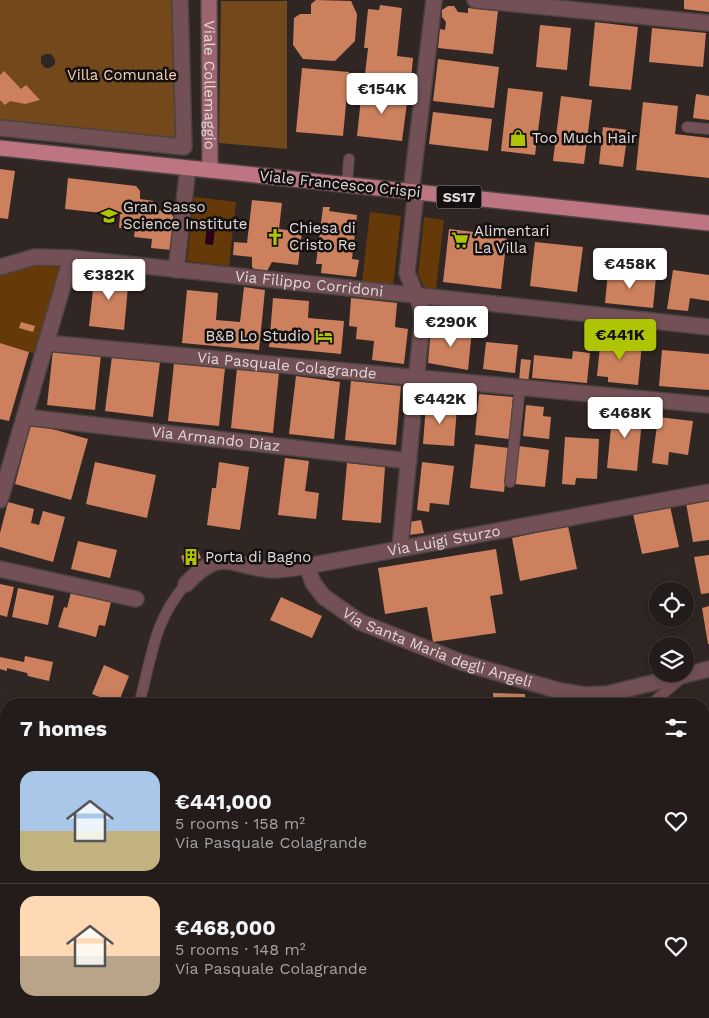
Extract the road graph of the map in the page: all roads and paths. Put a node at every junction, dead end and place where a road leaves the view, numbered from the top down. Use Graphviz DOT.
graph roads {
  1 [pos="180,0"];
  2 [pos="209,0"];
  3 [pos="434,0"];
  4 [pos="475,0"];
  5 [pos="709,23"];
  6 [pos="687,127"];
  7 [pos="0,128"];
  8 [pos="709,130"];
  9 [pos="0,148"];
  10 [pos="349,159"];
  11 [pos="188,168"];
  12 [pos="210,170"];
  13 [pos="347,184"];
  14 [pos="413,192"];
  15 [pos="709,223"];
  16 [pos="71,258"];
  17 [pos="0,267"];
  18 [pos="176,270"];
  19 [pos="416,296"];
  20 [pos="709,327"];
  21 [pos="46,343"];
  22 [pos="416,378"];
  23 [pos="520,388"];
  24 [pos="709,405"];
  25 [pos="25,417"];
  26 [pos="408,461"];
  27 [pos="510,482"];
  28 [pos="709,492"];
  29 [pos="0,500"];
  30 [pos="400,548"];
  31 [pos="307,566"];
  32 [pos="0,569"];
  33 [pos="186,584"];
  34 [pos="136,599"];
  35 [pos="709,669"];
  36 [pos="694,673"];
  37 [pos="656,682"];
  38 [pos="677,682"];
  39 [pos="141,698"];
  40 [pos="658,698"];
  1 -- 7 [label="street"];
  2 -- 12 [label="main road, Viale Collemaggio"];
  3 -- 14 [label="street"];
  4 -- 5 [label="street"];
  6 -- 8 [label="lane"];
  9 -- 11 [label="main road, Viale Francesco Crispi / SS17"];
  10 -- 13 [label="lane"];
  11 -- 12 [label="main road, Viale Francesco Crispi / SS17"];
  11 -- 18 [label="street"];
  12 -- 13 [label="main road, Viale Francesco Crispi / SS17"];
  13 -- 14 [label="main road, Viale Francesco Crispi / SS17"];
  14 -- 15 [label="main road, Viale Francesco Crispi / SS17"];
  14 -- 19 [label="street"];
  16 -- 17 [label="street, Via Filippo Corridoni"];
  16 -- 18 [label="street, Via Filippo Corridoni"];
  16 -- 21 [label="street"];
  18 -- 19 [label="street, Via Filippo Corridoni"];
  19 -- 20 [label="street, Via Filippo Corridoni"];
  19 -- 22 [label="street"];
  21 -- 22 [label="street, Via Pasquale Colagrande"];
  21 -- 25 [label="street"];
  22 -- 23 [label="street, Via Pasquale Colagrande"];
  22 -- 26 [label="street"];
  23 -- 24 [label="street, Via Pasquale Colagrande"];
  23 -- 27 [label="lane"];
  25 -- 26 [label="street, Via Armando Diaz"];
  25 -- 29 [label="street"];
  26 -- 30 [label="street"];
  28 -- 30 [label="street, Via Luigi Sturzo"];
  30 -- 31 [label="street, Via Luigi Sturzo"];
  31 -- 33 [label="street, Via Luigi Sturzo"];
  31 -- 37 [label="street, Via Santa Maria degli Angeli"];
  32 -- 34 [label="street"];
  33 -- 39 [label="lane"];
  35 -- 36 [label="street, Via Santa Maria degli Angeli"];
  38 -- 40 [label="lane"];
}
